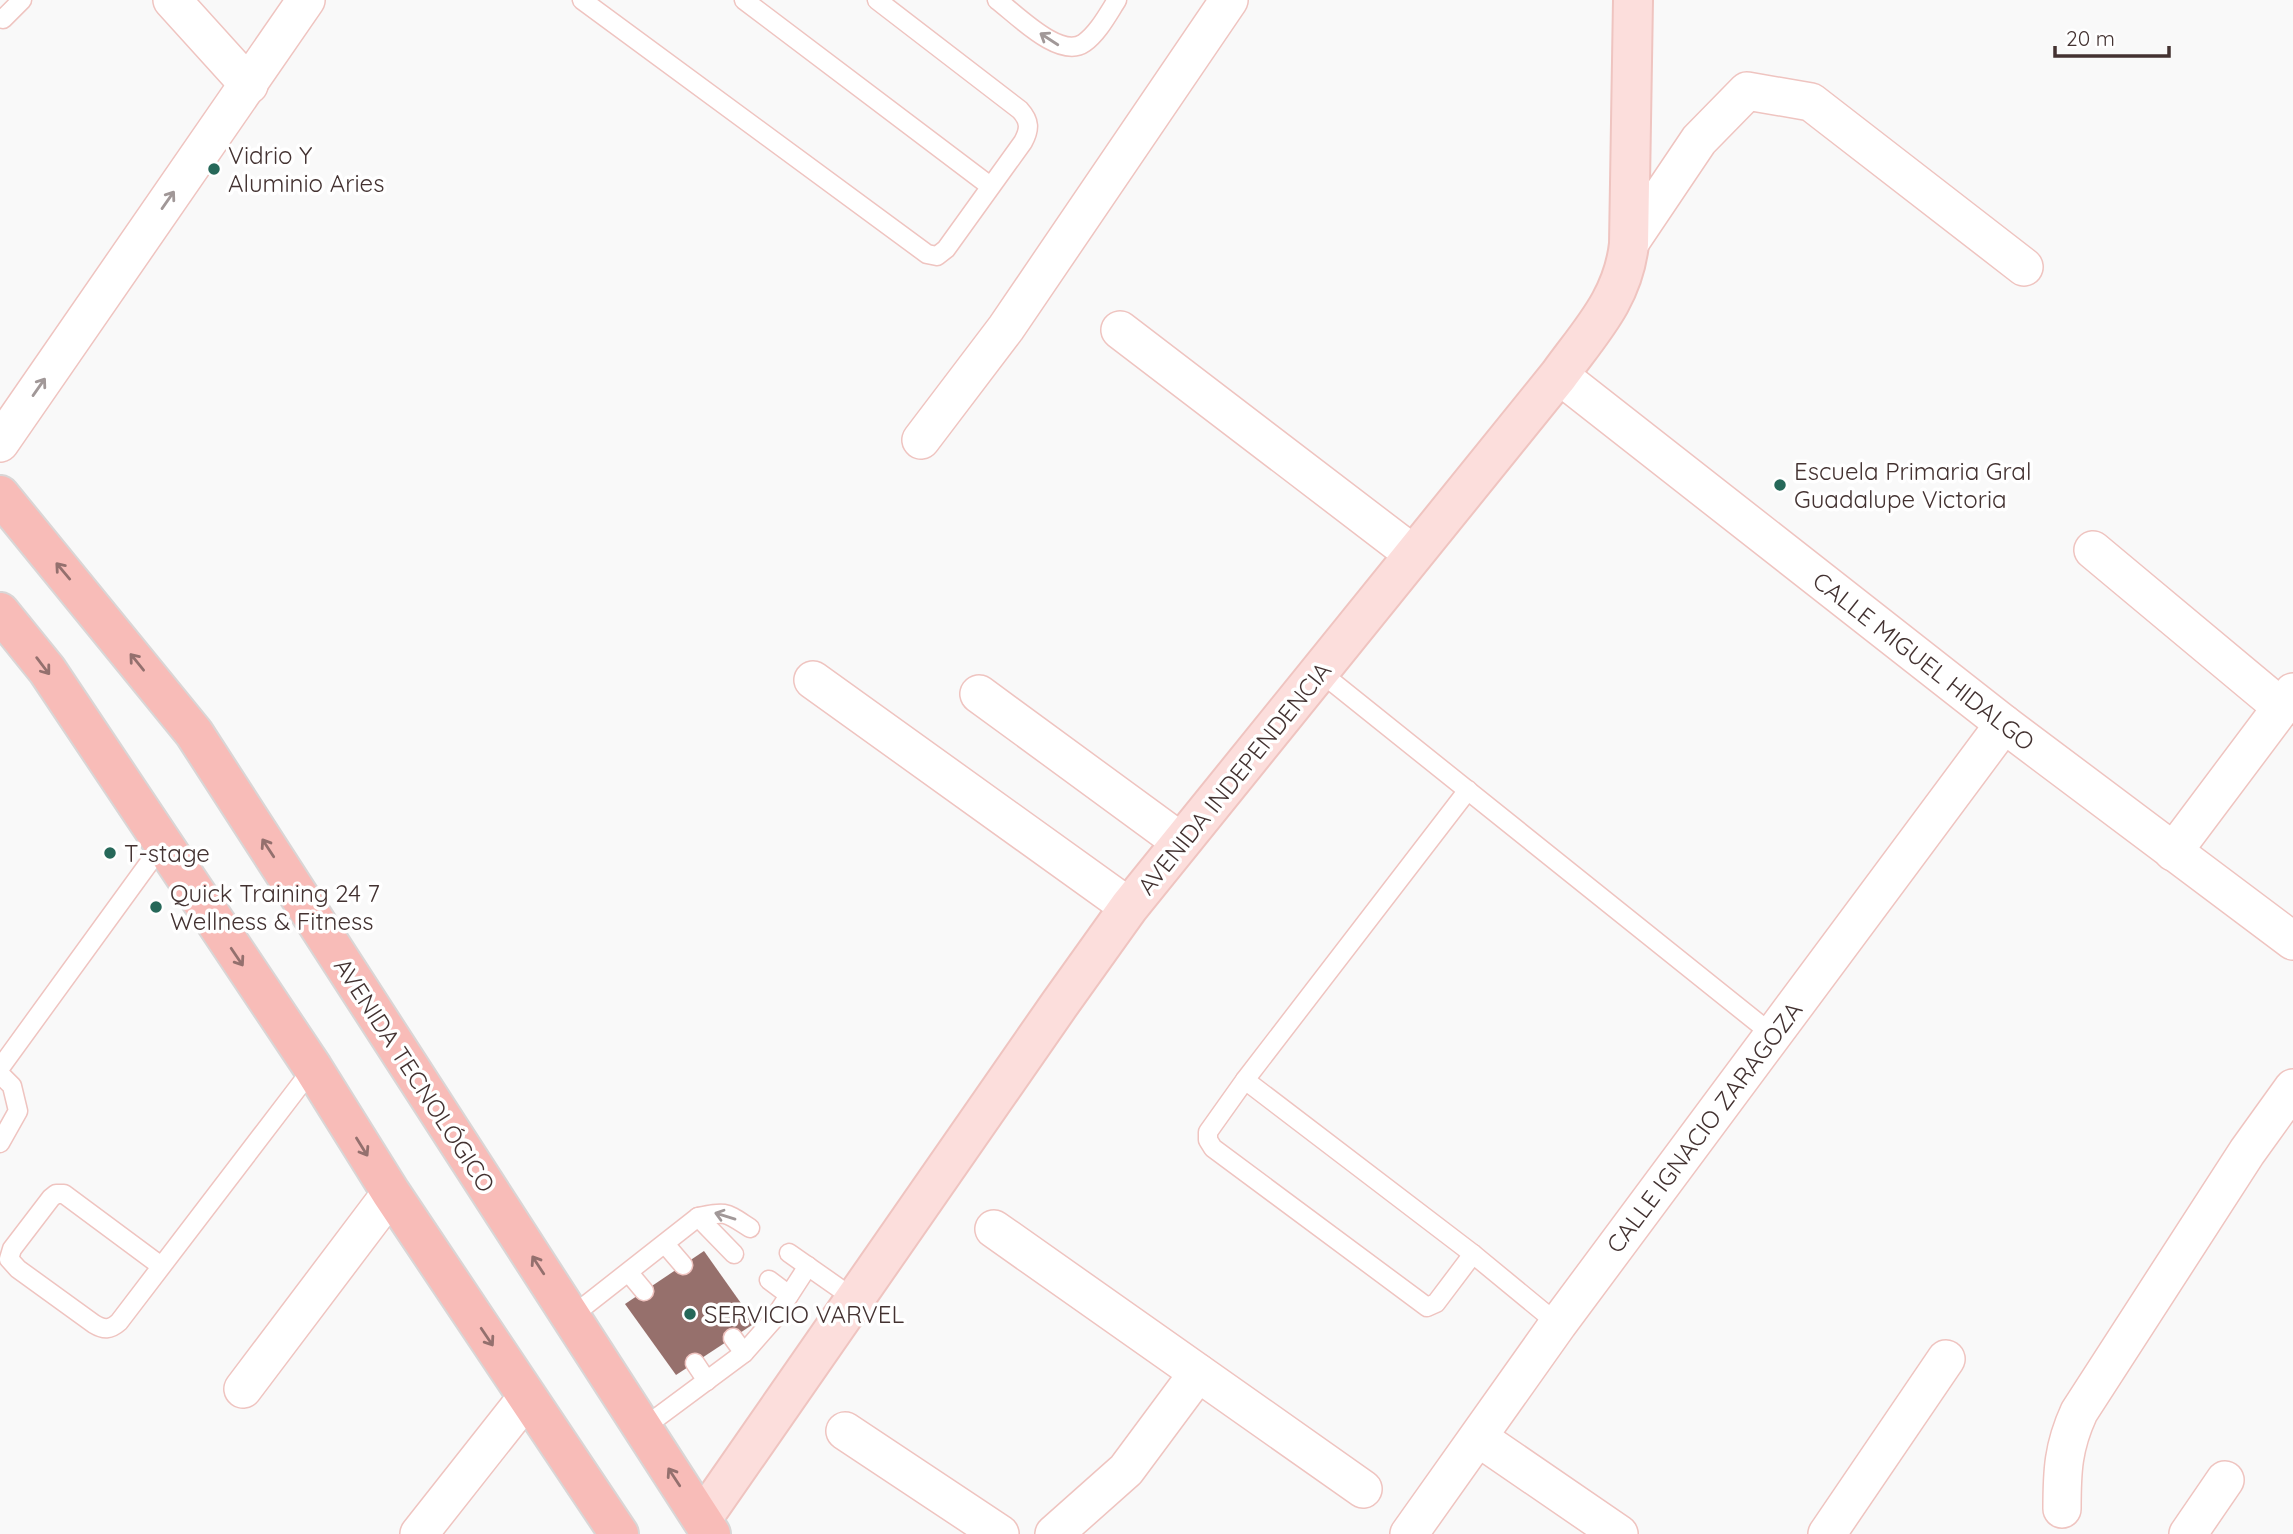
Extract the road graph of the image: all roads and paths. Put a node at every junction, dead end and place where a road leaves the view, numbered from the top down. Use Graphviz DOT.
graph roads {
  1 [pos="22,0"];
  2 [pos="172,0"];
  3 [pos="306,0"];
  4 [pos="582,0"];
  5 [pos="744,0"];
  6 [pos="877,0"];
  7 [pos="997,0"];
  8 [pos="1117,0"];
  9 [pos="1228,0"];
  10 [pos="1633,0"];
  11 [pos="3,19"];
  12 [pos="249,85"];
  13 [pos="990,186"];
  14 [pos="1629,244"];
  15 [pos="2024,267"];
  16 [pos="1120,330"];
  17 [pos="1559,375"];
  18 [pos="921,440"];
  19 [pos="0,443"];
  20 [pos="0,495"];
  21 [pos="2093,550"];
  22 [pos="1413,554"];
  23 [pos="0,612"];
  24 [pos="1320,672"];
  25 [pos="813,680"];
  26 [pos="979,694"];
  27 [pos="2287,699"];
  28 [pos="2004,724"];
  29 [pos="1468,790"];
  30 [pos="1181,842"];
  31 [pos="162,845"];
  32 [pos="2173,852"];
  33 [pos="1129,907"];
  34 [pos="2293,941"];
  35 [pos="1773,1035"];
  36 [pos="0,1068"];
  37 [pos="313,1068"];
  38 [pos="0,1074"];
  39 [pos="1245,1080"];
  40 [pos="2293,1088"];
  41 [pos="0,1143"];
  42 [pos="390,1193"];
  43 [pos="698,1217"];
  44 [pos="750,1228"];
  45 [pos="994,1229"];
  46 [pos="665,1244"];
  47 [pos="734,1254"];
  48 [pos="789,1254"];
  49 [pos="1473,1255"];
  50 [pos="682,1265"];
  51 [pos="162,1266"];
  52 [pos="807,1266"];
  53 [pos="629,1273"];
  54 [pos="769,1280"];
  55 [pos="644,1292"];
  56 [pos="789,1295"];
  57 [pos="856,1300"];
  58 [pos="572,1316"];
  59 [pos="1558,1324"];
  60 [pos="733,1338"];
  61 [pos="744,1353"];
  62 [pos="1946,1359"];
  63 [pos="695,1363"];
  64 [pos="1198,1373"];
  65 [pos="707,1381"];
  66 [pos="243,1389"];
  67 [pos="527,1397"];
  68 [pos="643,1428"];
  69 [pos="845,1431"];
  70 [pos="1479,1438"];
  71 [pos="2225,1480"];
  72 [pos="1363,1489"];
  73 [pos="2062,1509"];
  74 [pos="706,1527"];
  75 [pos="419,1534"];
  76 [pos="619,1534"];
  77 [pos="1000,1534"];
  78 [pos="1054,1534"];
  79 [pos="1409,1534"];
  80 [pos="1619,1534"];
  81 [pos="1827,1534"];
  82 [pos="2188,1534"];
  1 -- 11 [label="lane"];
  2 -- 12 [label="street"];
  3 -- 12 [label="street"];
  4 -- 13 [label="lane"];
  5 -- 13 [label="lane"];
  6 -- 13 [label="lane"];
  8 -- 7 [label="lane, one-way"];
  9 -- 18 [label="street"];
  10 -- 14 [label="street, AVENIDA INDEPENDENCIA"];
  19 -- 12 [label="street, one-way"];
  14 -- 15 [label="street"];
  14 -- 17 [label="street, AVENIDA INDEPENDENCIA"];
  16 -- 22 [label="street"];
  17 -- 22 [label="street, AVENIDA INDEPENDENCIA"];
  17 -- 28 [label="street, CALLE MIGUEL HIDALGO"];
  58 -- 20 [label="main road, AVENIDA TECNOLÓGICO, one-way"];
  21 -- 27 [label="street"];
  22 -- 24 [label="street, AVENIDA INDEPENDENCIA"];
  23 -- 31 [label="main road, one-way"];
  24 -- 29 [label="lane"];
  24 -- 30 [label="street, AVENIDA INDEPENDENCIA"];
  25 -- 33 [label="street"];
  26 -- 30 [label="street"];
  27 -- 32 [label="street"];
  28 -- 32 [label="street, CALLE MIGUEL HIDALGO"];
  28 -- 35 [label="street, CALLE IGNACIO ZARAGOZA"];
  29 -- 35 [label="lane"];
  29 -- 39 [label="lane"];
  30 -- 33 [label="street, AVENIDA INDEPENDENCIA"];
  31 -- 36 [label="lane"];
  31 -- 37 [label="main road, one-way"];
  32 -- 34 [label="street, CALLE MIGUEL HIDALGO"];
  33 -- 57 [label="street, AVENIDA INDEPENDENCIA"];
  35 -- 59 [label="street, CALLE IGNACIO ZARAGOZA"];
  37 -- 42 [label="main road, one-way"];
  37 -- 51 [label="lane"];
  38 -- 41 [label="lane"];
  39 -- 49 [label="lane"];
  39 -- 49 [label="lane"];
  40 -- 73 [label="street"];
  42 -- 66 [label="street"];
  42 -- 67 [label="main road, one-way"];
  44 -- 43 [label="lane, one-way"];
  43 -- 46 [label="lane"];
  43 -- 47 [label="lane"];
  45 -- 64 [label="street"];
  46 -- 50 [label="lane"];
  46 -- 53 [label="lane"];
  48 -- 52 [label="lane"];
  49 -- 59 [label="lane"];
  51 -- 51 [label="lane"];
  52 -- 56 [label="lane"];
  52 -- 57 [label="lane"];
  53 -- 55 [label="lane"];
  53 -- 58 [label="lane"];
  54 -- 56 [label="lane"];
  56 -- 61 [label="lane"];
  57 -- 74 [label="street, AVENIDA INDEPENDENCIA"];
  58 -- 68 [label="main road, AVENIDA TECNOLÓGICO"];
  59 -- 70 [label="street, CALLE IGNACIO ZARAGOZA"];
  60 -- 61 [label="lane"];
  61 -- 65 [label="lane"];
  62 -- 81 [label="street"];
  63 -- 65 [label="lane"];
  64 -- 72 [label="street"];
  64 -- 78 [label="street"];
  65 -- 68 [label="lane"];
  67 -- 75 [label="street"];
  67 -- 76 [label="main road"];
  74 -- 68 [label="main road, AVENIDA TECNOLÓGICO, one-way"];
  69 -- 77 [label="street"];
  70 -- 79 [label="street, CALLE IGNACIO ZARAGOZA"];
  70 -- 80 [label="street"];
  71 -- 82 [label="street"];
}
